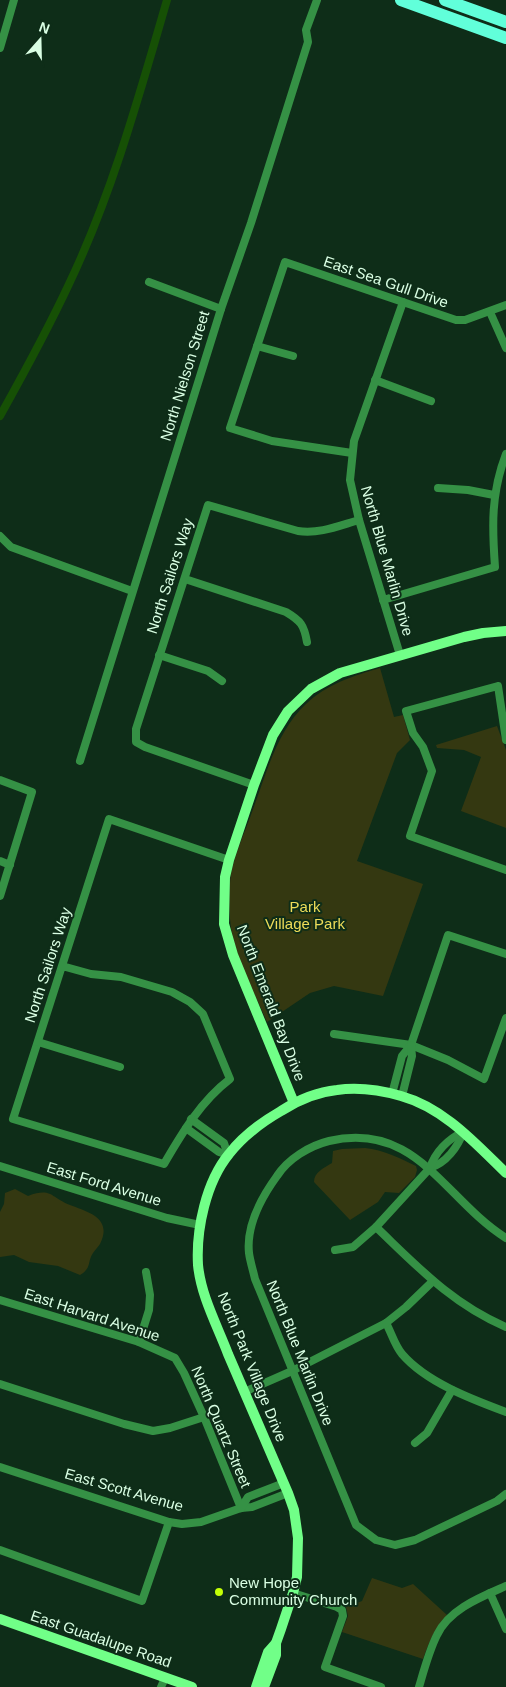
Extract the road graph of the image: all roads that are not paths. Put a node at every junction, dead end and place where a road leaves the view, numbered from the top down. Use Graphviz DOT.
graph roads {
  1 [pos="14,0"];
  2 [pos="317,0"];
  3 [pos="401,0"];
  4 [pos="445,0"];
  5 [pos="506,22"];
  6 [pos="506,38"];
  7 [pos="0,48"];
  8 [pos="149,282"];
  9 [pos="403,302"];
  10 [pos="506,305"];
  11 [pos="221,308"];
  12 [pos="490,312"];
  13 [pos="257,346"];
  14 [pos="506,348"];
  15 [pos="293,356"];
  16 [pos="375,380"];
  17 [pos="431,401"];
  18 [pos="352,453"];
  19 [pos="506,454"];
  20 [pos="438,488"];
  21 [pos="494,495"];
  22 [pos="359,520"];
  23 [pos="0,536"];
  24 [pos="185,579"];
  25 [pos="132,591"];
  26 [pos="383,600"];
  27 [pos="506,631"];
  28 [pos="307,642"];
  29 [pos="159,655"];
  30 [pos="400,656"];
  31 [pos="222,682"];
  32 [pos="506,740"];
  33 [pos="80,762"];
  34 [pos="0,780"];
  35 [pos="254,784"];
  36 [pos="229,860"];
  37 [pos="0,862"];
  38 [pos="10,865"];
  39 [pos="506,870"];
  40 [pos="0,896"];
  41 [pos="506,954"];
  42 [pos="62,966"];
  43 [pos="506,1018"];
  44 [pos="334,1034"];
  45 [pos="38,1042"];
  46 [pos="411,1044"];
  47 [pos="120,1067"];
  48 [pos="397,1095"];
  49 [pos="294,1103"];
  50 [pos="191,1119"];
  51 [pos="186,1128"];
  52 [pos="463,1132"];
  53 [pos="228,1154"];
  54 [pos="0,1166"];
  55 [pos="430,1168"];
  56 [pos="506,1173"];
  57 [pos="200,1225"];
  58 [pos="376,1227"];
  59 [pos="506,1238"];
  60 [pos="335,1250"];
  61 [pos="146,1272"];
  62 [pos="432,1281"];
  63 [pos="0,1300"];
  64 [pos="386,1322"];
  65 [pos="506,1327"];
  66 [pos="138,1342"];
  67 [pos="175,1358"];
  68 [pos="292,1371"];
  69 [pos="0,1384"];
  70 [pos="452,1390"];
  71 [pos="244,1392"];
  72 [pos="506,1412"];
  73 [pos="204,1417"];
  74 [pos="415,1443"];
  75 [pos="0,1467"];
  76 [pos="286,1488"];
  77 [pos="506,1494"];
  78 [pos="241,1508"];
  79 [pos="169,1522"];
  80 [pos="0,1550"];
  81 [pos="506,1586"];
  82 [pos="294,1593"];
  83 [pos="490,1593"];
  84 [pos="0,1619"];
  85 [pos="506,1629"];
  86 [pos="276,1643"];
  87 [pos="163,1682"];
  88 [pos="192,1687"];
  89 [pos="256,1687"];
  90 [pos="264,1687"];
  91 [pos="381,1687"];
  92 [pos="419,1687"];
  1 -- 7 [label="street"];
  2 -- 11 [label="street, North Nielson Street"];
  3 -- 6 [label="main road"];
  4 -- 5 [label="main road"];
  8 -- 11 [label="street"];
  9 -- 12 [label="street, East Sea Gull Drive"];
  9 -- 13 [label="street, East Sea Gull Drive"];
  9 -- 16 [label="street, North Blue Marlin Drive"];
  10 -- 12 [label="street, East Sea Gull Drive"];
  11 -- 25 [label="street, North Nielson Street"];
  12 -- 14 [label="street"];
  13 -- 15 [label="street"];
  13 -- 18 [label="street"];
  16 -- 17 [label="street"];
  16 -- 18 [label="street, North Blue Marlin Drive"];
  18 -- 22 [label="street, North Blue Marlin Drive"];
  19 -- 21 [label="street"];
  20 -- 21 [label="street"];
  21 -- 26 [label="street"];
  22 -- 24 [label="street, North Sailors Way"];
  22 -- 26 [label="street, North Blue Marlin Drive"];
  23 -- 25 [label="street"];
  24 -- 28 [label="street"];
  24 -- 29 [label="street, North Sailors Way"];
  25 -- 33 [label="street, North Nielson Street"];
  26 -- 30 [label="street, North Blue Marlin Drive"];
  27 -- 30 [label="street, North Emerald Bay Drive"];
  29 -- 31 [label="street"];
  29 -- 35 [label="street, North Sailors Way"];
  30 -- 35 [label="street, North Emerald Bay Drive"];
  32 -- 39 [label="street"];
  34 -- 38 [label="street"];
  35 -- 36 [label="street, North Emerald Bay Drive"];
  36 -- 42 [label="street, North Sailors Way"];
  36 -- 49 [label="street, North Emerald Bay Drive"];
  37 -- 38 [label="street"];
  38 -- 40 [label="street"];
  41 -- 46 [label="street"];
  42 -- 45 [label="street, North Sailors Way"];
  42 -- 50 [label="street"];
  43 -- 46 [label="street"];
  44 -- 46 [label="street"];
  45 -- 47 [label="street"];
  45 -- 51 [label="street, North Sailors Way"];
  46 -- 48 [label="street"];
  48 -- 49 [label="street, North Park Village Drive"];
  48 -- 52 [label="street, North Park Village Drive"];
  49 -- 53 [label="street, North Park Village Drive"];
  50 -- 51 [label="street"];
  50 -- 53 [label="street"];
  51 -- 53 [label="street"];
  52 -- 55 [label="street"];
  52 -- 56 [label="street, North Park Village Drive"];
  53 -- 57 [label="street, North Park Village Drive"];
  54 -- 57 [label="street, East Ford Avenue"];
  55 -- 58 [label="street"];
  55 -- 59 [label="street, North Blue Marlin Drive"];
  55 -- 68 [label="street, North Blue Marlin Drive"];
  57 -- 71 [label="street, North Park Village Drive"];
  58 -- 60 [label="street"];
  58 -- 62 [label="street"];
  61 -- 66 [label="street"];
  62 -- 64 [label="street"];
  62 -- 65 [label="street"];
  63 -- 66 [label="street, East Harvard Avenue"];
  64 -- 68 [label="street"];
  64 -- 70 [label="street"];
  66 -- 67 [label="street, East Harvard Avenue"];
  67 -- 73 [label="street, North Quartz Street"];
  68 -- 71 [label="street"];
  68 -- 77 [label="street, North Blue Marlin Drive"];
  69 -- 73 [label="street"];
  70 -- 72 [label="street"];
  70 -- 74 [label="street"];
  71 -- 76 [label="street, North Park Village Drive"];
  73 -- 78 [label="street, North Quartz Street"];
  75 -- 79 [label="street, East Scott Avenue"];
  76 -- 78 [label="street, East Scott Avenue"];
  76 -- 82 [label="street, North Park Village Drive"];
  78 -- 79 [label="street, East Scott Avenue"];
  79 -- 80 [label="street"];
  81 -- 83 [label="street"];
  82 -- 86 [label="street, North Park Village Drive"];
  82 -- 91 [label="street"];
  83 -- 85 [label="street"];
  83 -- 92 [label="street"];
  84 -- 87 [label="street, East Guadalupe Road"];
  86 -- 89 [label="street, North Park Village Drive"];
  86 -- 90 [label="street, North Park Village Drive"];
  87 -- 88 [label="street, East Guadalupe Road"];
}
